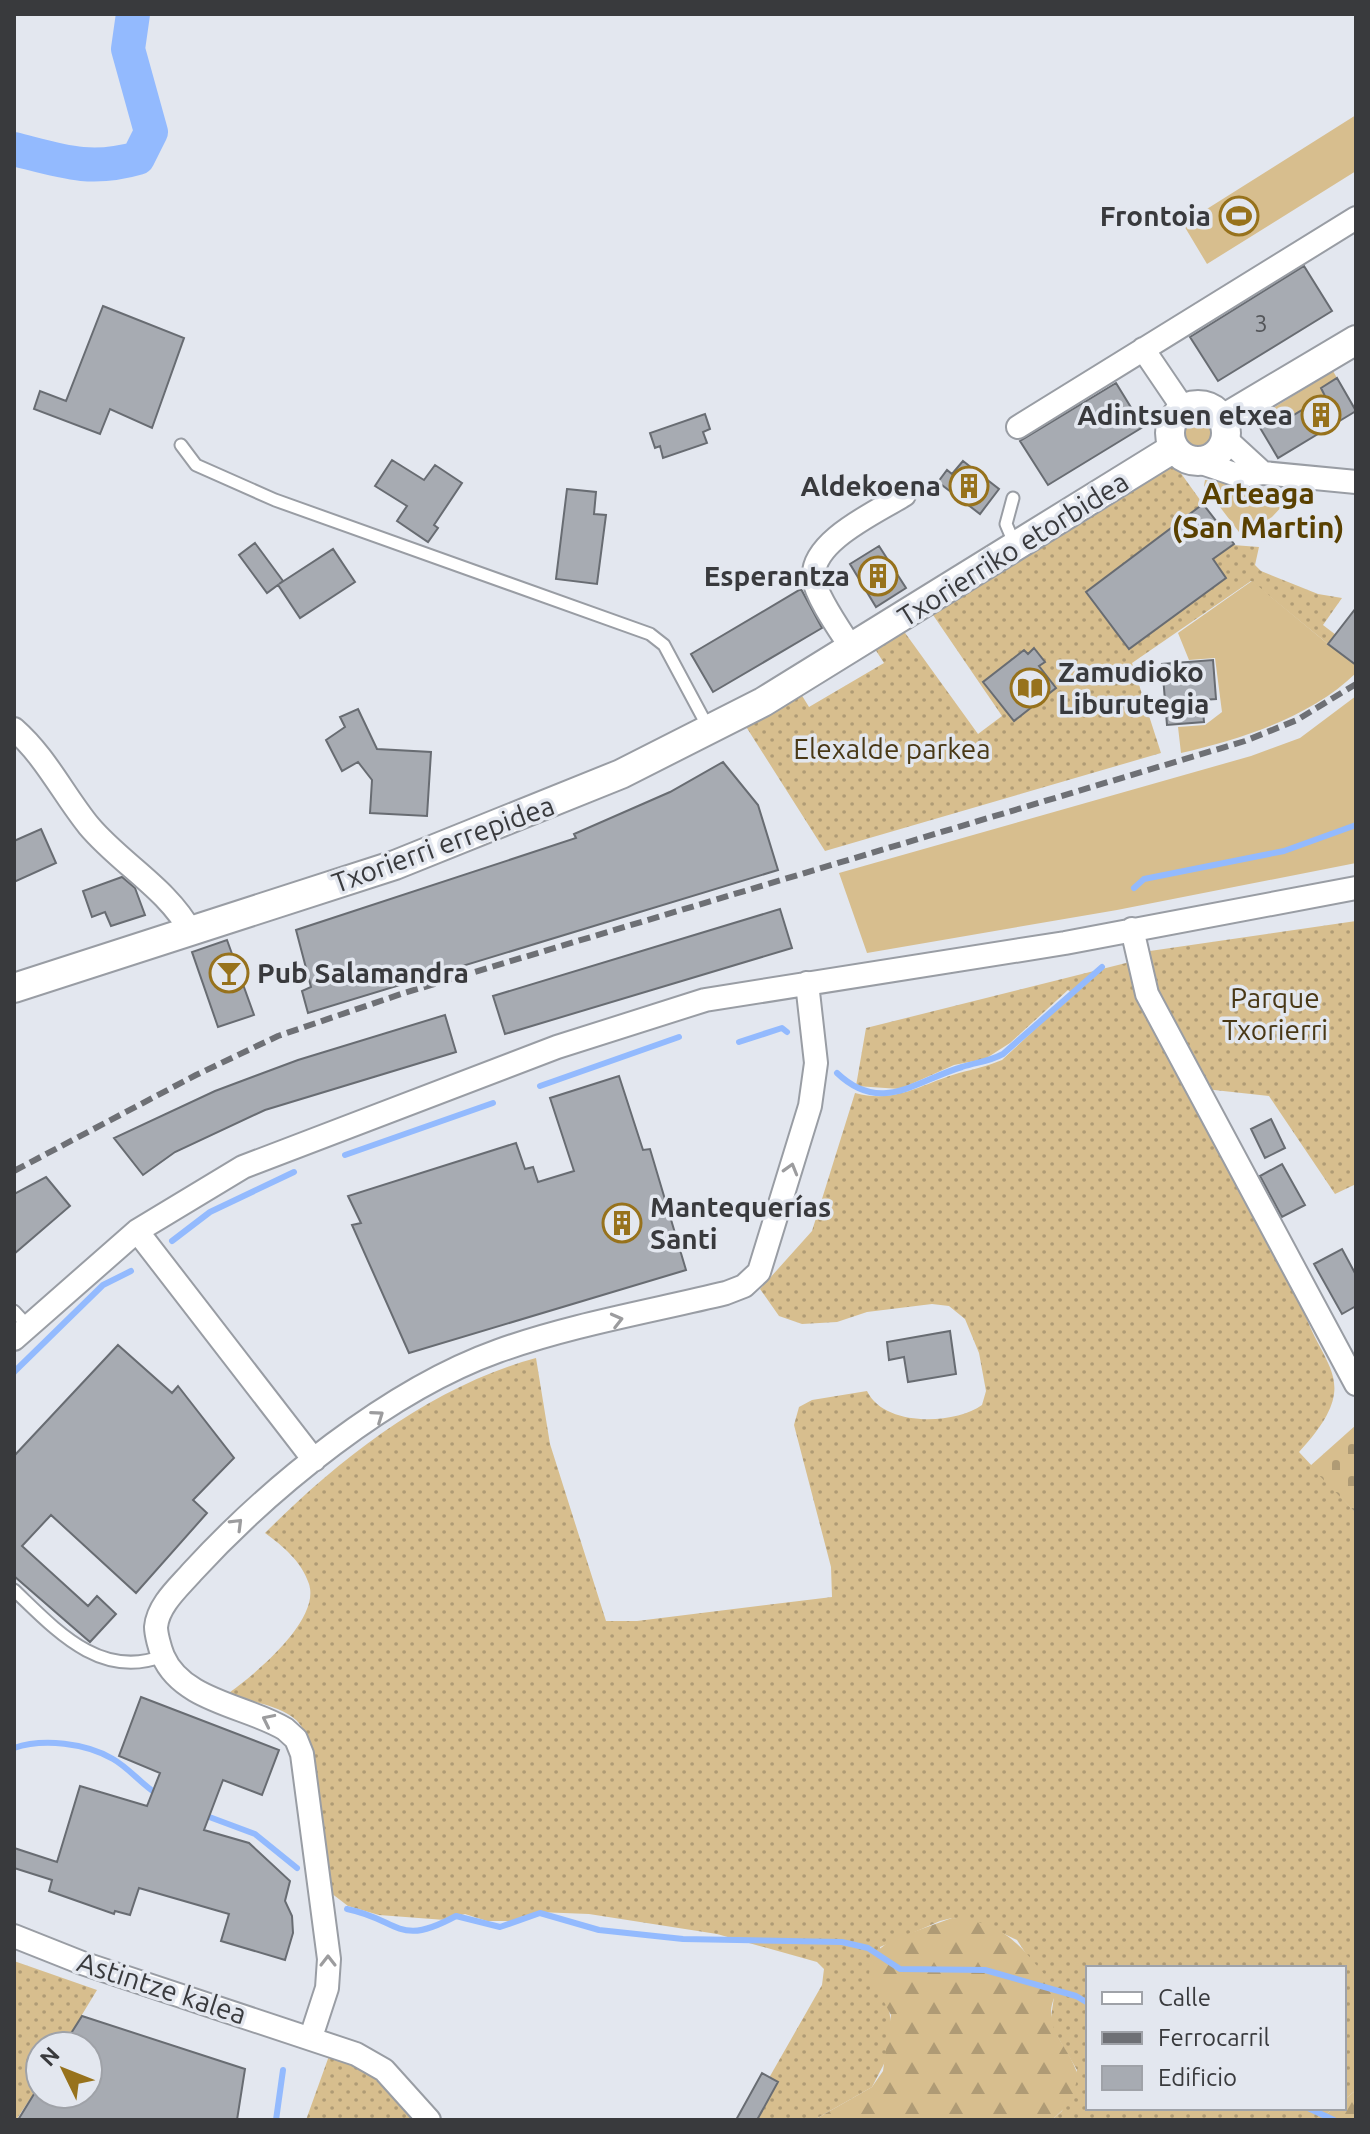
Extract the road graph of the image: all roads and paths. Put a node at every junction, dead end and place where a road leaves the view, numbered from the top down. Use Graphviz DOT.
graph roads {
  1 [pos="1356,218"];
  2 [pos="1356,340"];
  3 [pos="1143,349"];
  4 [pos="1183,408"];
  5 [pos="1018,427"];
  6 [pos="1225,429"];
  7 [pos="181,445"];
  8 [pos="1174,448"];
  9 [pos="1199,462"];
  10 [pos="1263,473"];
  11 [pos="1356,482"];
  12 [pos="904,495"];
  13 [pos="1013,498"];
  14 [pos="1015,546"];
  15 [pos="852,649"];
  16 [pos="14,729"];
  17 [pos="709,730"];
  18 [pos="1356,888"];
  19 [pos="1132,929"];
  20 [pos="191,932"];
  21 [pos="807,983"];
  22 [pos="14,988"];
  23 [pos="137,1231"];
  24 [pos="19,1325"];
  25 [pos="1356,1384"];
  26 [pos="314,1460"];
  27 [pos="14,1590"];
  28 [pos="163,1656"];
  29 [pos="14,1936"];
  30 [pos="311,2037"];
  31 [pos="429,2120"];
  1 -- 3 [label="street"];
  2 -- 6 [label="street"];
  3 -- 4 [label="street"];
  3 -- 5 [label="street"];
  4 -- 6 [label="street"];
  4 -- 8 [label="street"];
  6 -- 9 [label="street"];
  6 -- 10 [label="street"];
  7 -- 17 [label="lane"];
  8 -- 9 [label="street"];
  8 -- 14 [label="street, Txorierriko etorbidea"];
  9 -- 10 [label="street"];
  10 -- 11 [label="street"];
  12 -- 15 [label="street"];
  13 -- 14 [label="lane"];
  14 -- 15 [label="street, Txorierriko etorbidea"];
  15 -- 17 [label="street, Txorierri errepidea"];
  16 -- 20 [label="street"];
  17 -- 20 [label="street, Txorierri errepidea"];
  18 -- 19 [label="street"];
  19 -- 21 [label="street"];
  19 -- 25 [label="street"];
  20 -- 22 [label="street, Txorierri errepidea"];
  21 -- 23 [label="street"];
  26 -- 21 [label="street, one-way"];
  23 -- 24 [label="street"];
  23 -- 26 [label="street"];
  28 -- 26 [label="street, one-way"];
  27 -- 28 [label="lane"];
  30 -- 28 [label="street, one-way"];
  29 -- 30 [label="street, Astintze kalea"];
  30 -- 31 [label="street, Astintze kalea"];
}
